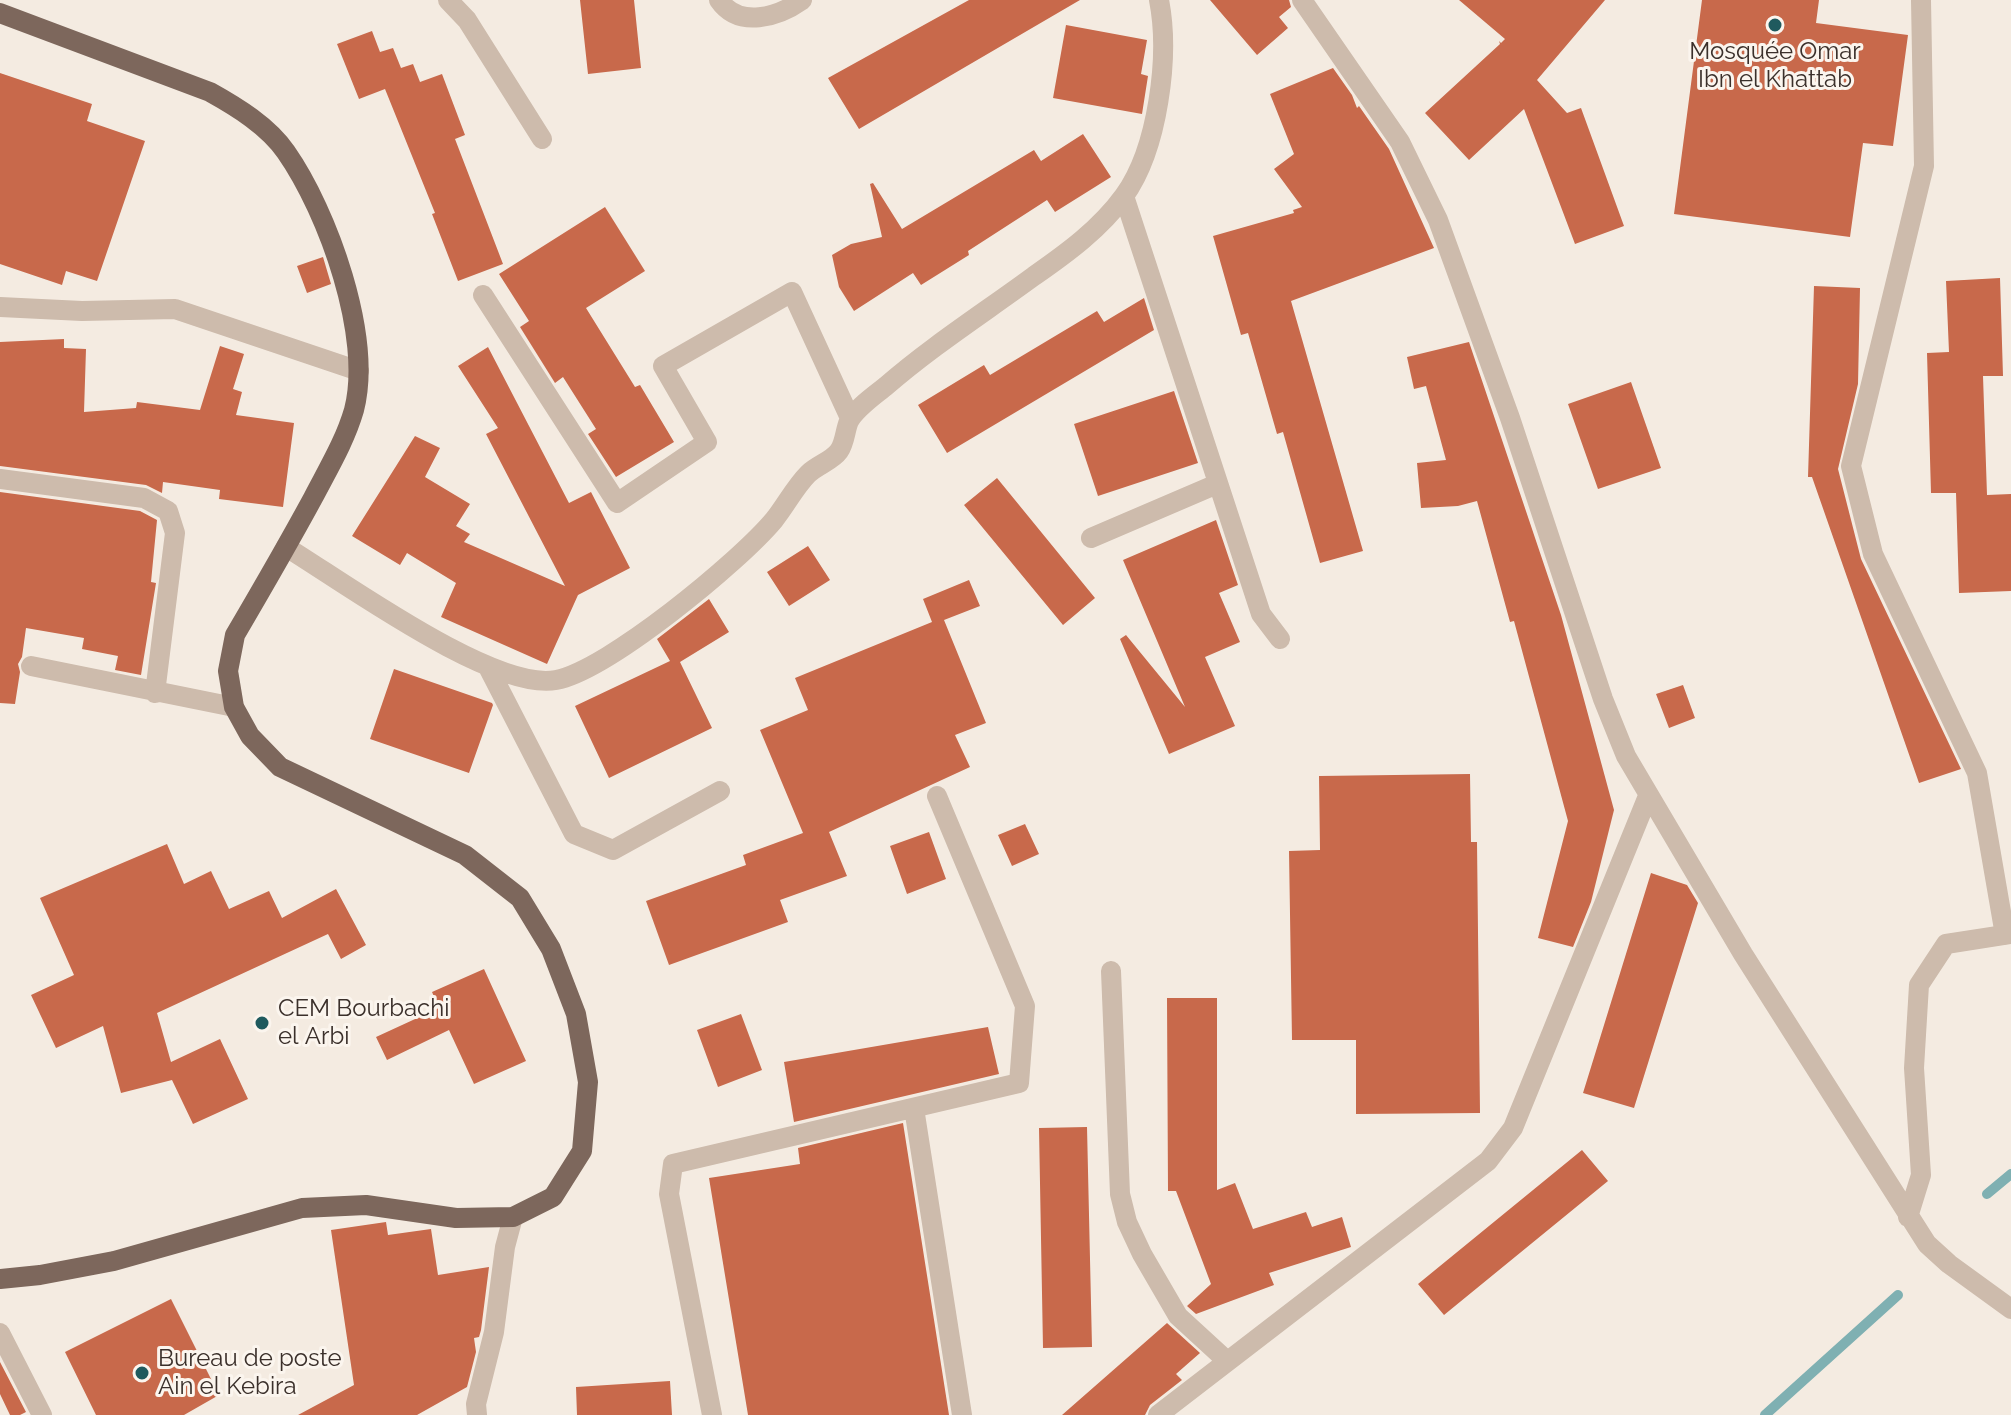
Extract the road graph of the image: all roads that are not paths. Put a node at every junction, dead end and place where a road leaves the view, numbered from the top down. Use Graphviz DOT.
graph roads {
  1 [pos="448,0"];
  2 [pos="719,0"];
  3 [pos="802,0"];
  4 [pos="1159,0"];
  5 [pos="1302,0"];
  6 [pos="1921,0"];
  7 [pos="0,13"];
  8 [pos="542,139"];
  9 [pos="1124,196"];
  10 [pos="483,295"];
  11 [pos="0,307"];
  12 [pos="359,371"];
  13 [pos="850,418"];
  14 [pos="0,479"];
  15 [pos="1217,484"];
  16 [pos="1091,538"];
  17 [pos="286,547"];
  18 [pos="1280,639"];
  19 [pos="31,666"];
  20 [pos="489,669"];
  21 [pos="155,693"];
  22 [pos="234,707"];
  23 [pos="720,791"];
  24 [pos="937,796"];
  25 [pos="1648,796"];
  26 [pos="2008,934"];
  27 [pos="1111,971"];
  28 [pos="914,1108"];
  29 [pos="513,1217"];
  30 [pos="1908,1217"];
  31 [pos="0,1279"];
  32 [pos="2011,1309"];
  33 [pos="0,1333"];
  34 [pos="1226,1360"];
  35 [pos="472,1411"];
  36 [pos="42,1415"];
  37 [pos="712,1415"];
  38 [pos="962,1415"];
  39 [pos="1158,1415"];
  1 -- 8 [label="street"];
  2 -- 3 [label="street"];
  4 -- 9 [label="street"];
  5 -- 25 [label="street"];
  6 -- 26 [label="street"];
  7 -- 12 [label="main road"];
  9 -- 13 [label="street"];
  9 -- 15 [label="street"];
  10 -- 13 [label="street"];
  11 -- 12 [label="street"];
  12 -- 17 [label="main road"];
  13 -- 20 [label="street"];
  14 -- 21 [label="street"];
  15 -- 16 [label="street"];
  15 -- 18 [label="street"];
  17 -- 20 [label="street"];
  17 -- 22 [label="main road"];
  19 -- 21 [label="street"];
  20 -- 23 [label="street"];
  21 -- 22 [label="street"];
  22 -- 29 [label="main road"];
  24 -- 28 [label="street"];
  25 -- 30 [label="street"];
  25 -- 34 [label="street"];
  26 -- 30 [label="street"];
  27 -- 34 [label="street"];
  28 -- 37 [label="street"];
  28 -- 38 [label="street"];
  29 -- 31 [label="main road"];
  29 -- 35 [label="street"];
  30 -- 32 [label="street"];
  33 -- 36 [label="street"];
  34 -- 39 [label="street"];
}
